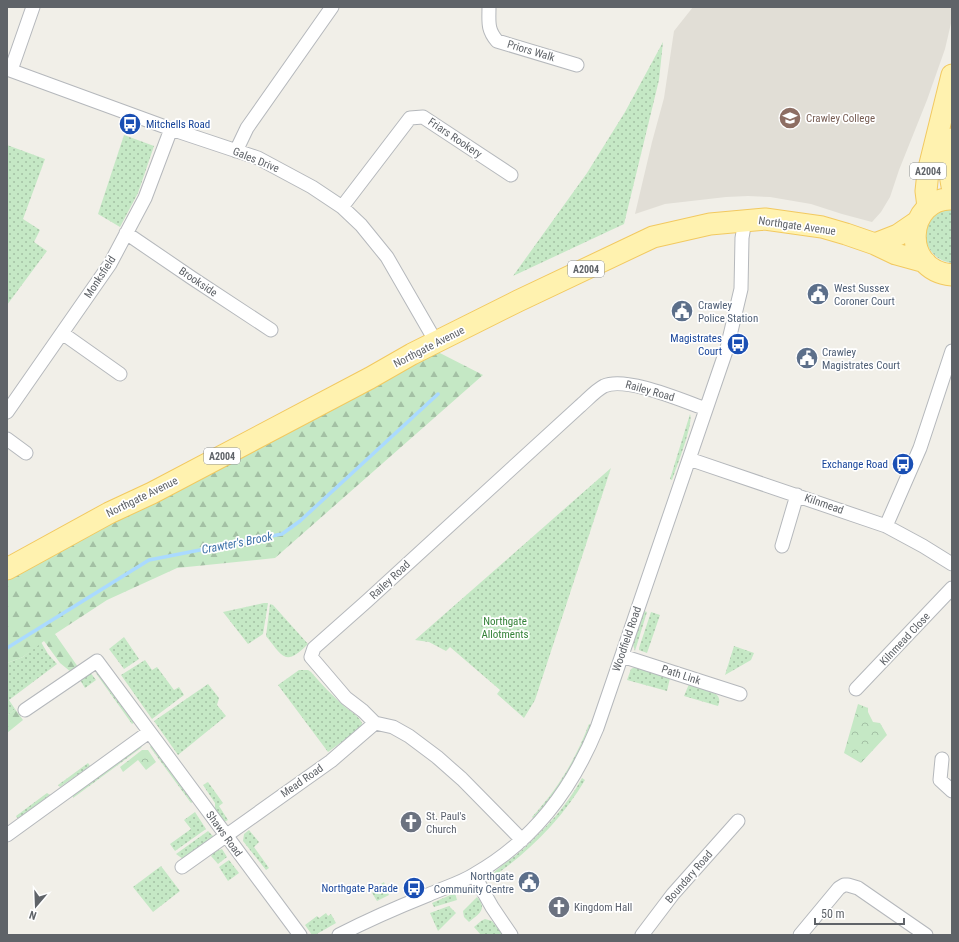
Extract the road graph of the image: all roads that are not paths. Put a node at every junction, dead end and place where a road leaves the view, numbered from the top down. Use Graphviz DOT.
graph roads {
  1 [pos="33,7"];
  2 [pos="332,7"];
  3 [pos="489,7"];
  4 [pos="576,64"];
  5 [pos="9,69"];
  6 [pos="952,75"];
  7 [pos="171,129"];
  8 [pos="952,138"];
  9 [pos="236,152"];
  10 [pos="511,175"];
  11 [pos="952,186"];
  12 [pos="952,199"];
  13 [pos="342,207"];
  14 [pos="923,215"];
  15 [pos="745,220"];
  16 [pos="126,233"];
  17 [pos="875,244"];
  18 [pos="925,262"];
  19 [pos="952,275"];
  20 [pos="271,330"];
  21 [pos="62,333"];
  22 [pos="436,342"];
  23 [pos="952,351"];
  24 [pos="120,374"];
  25 [pos="706,409"];
  26 [pos="7,412"];
  27 [pos="7,439"];
  28 [pos="26,453"];
  29 [pos="689,459"];
  30 [pos="797,495"];
  31 [pos="886,526"];
  32 [pos="782,546"];
  33 [pos="952,564"];
  34 [pos="7,569"];
  35 [pos="952,588"];
  36 [pos="622,656"];
  37 [pos="856,689"];
  38 [pos="740,694"];
  39 [pos="25,710"];
  40 [pos="375,723"];
  41 [pos="149,732"];
  42 [pos="942,758"];
  43 [pos="952,791"];
  44 [pos="738,821"];
  45 [pos="7,835"];
  46 [pos="225,835"];
  47 [pos="522,840"];
  48 [pos="182,867"];
  49 [pos="474,875"];
  50 [pos="300,935"];
  51 [pos="339,935"];
  52 [pos="511,935"];
  53 [pos="642,935"];
  54 [pos="800,935"];
  55 [pos="926,935"];
  1 -- 5 [label="street"];
  2 -- 9 [label="street"];
  3 -- 4 [label="street, Priors Walk"];
  5 -- 7 [label="street, Gales Drive"];
  6 -- 14 [label="main road, A2004"];
  7 -- 9 [label="street, Gales Drive"];
  7 -- 16 [label="street, Monksfield"];
  8 -- 11 [label="main road, A2004"];
  9 -- 13 [label="street, Gales Drive"];
  10 -- 13 [label="street, Friars Rookery"];
  12 -- 14 [label="main road"];
  13 -- 22 [label="street, Gales Drive"];
  14 -- 17 [label="main road"];
  14 -- 18 [label="main road"];
  15 -- 17 [label="main road, Northgate Avenue / A2004"];
  15 -- 22 [label="main road, Northgate Avenue / A2004"];
  15 -- 25 [label="street, Woodfield Road"];
  16 -- 20 [label="street, Brookside"];
  16 -- 21 [label="street, Monksfield"];
  17 -- 18 [label="main road, Northgate Avenue / A2004"];
  18 -- 19 [label="main road, Northgate Avenue"];
  21 -- 24 [label="street"];
  21 -- 26 [label="street, Monksfield"];
  22 -- 34 [label="main road, Northgate Avenue / A2004"];
  23 -- 31 [label="street"];
  25 -- 29 [label="street, Woodfield Road"];
  25 -- 40 [label="street, Railey Road"];
  27 -- 28 [label="street"];
  29 -- 30 [label="street, Kilnmead"];
  29 -- 36 [label="street, Woodfield Road"];
  30 -- 31 [label="street, Kilnmead"];
  30 -- 32 [label="street"];
  31 -- 33 [label="street, Kilnmead"];
  35 -- 37 [label="street, Kilnmead Close"];
  36 -- 38 [label="street, Path Link"];
  36 -- 47 [label="street, Woodfield Road"];
  39 -- 41 [label="street, Shaws Road"];
  40 -- 46 [label="street, Mead Road"];
  40 -- 47 [label="street"];
  41 -- 45 [label="street"];
  41 -- 46 [label="street, Shaws Road"];
  42 -- 43 [label="street"];
  44 -- 53 [label="street, Boundary Road"];
  46 -- 48 [label="street, Mead Road"];
  46 -- 50 [label="street, Shaws Road"];
  47 -- 49 [label="street, Woodfield Road"];
  49 -- 51 [label="street, Woodfield Road"];
  49 -- 52 [label="street"];
  54 -- 55 [label="street"];
}
